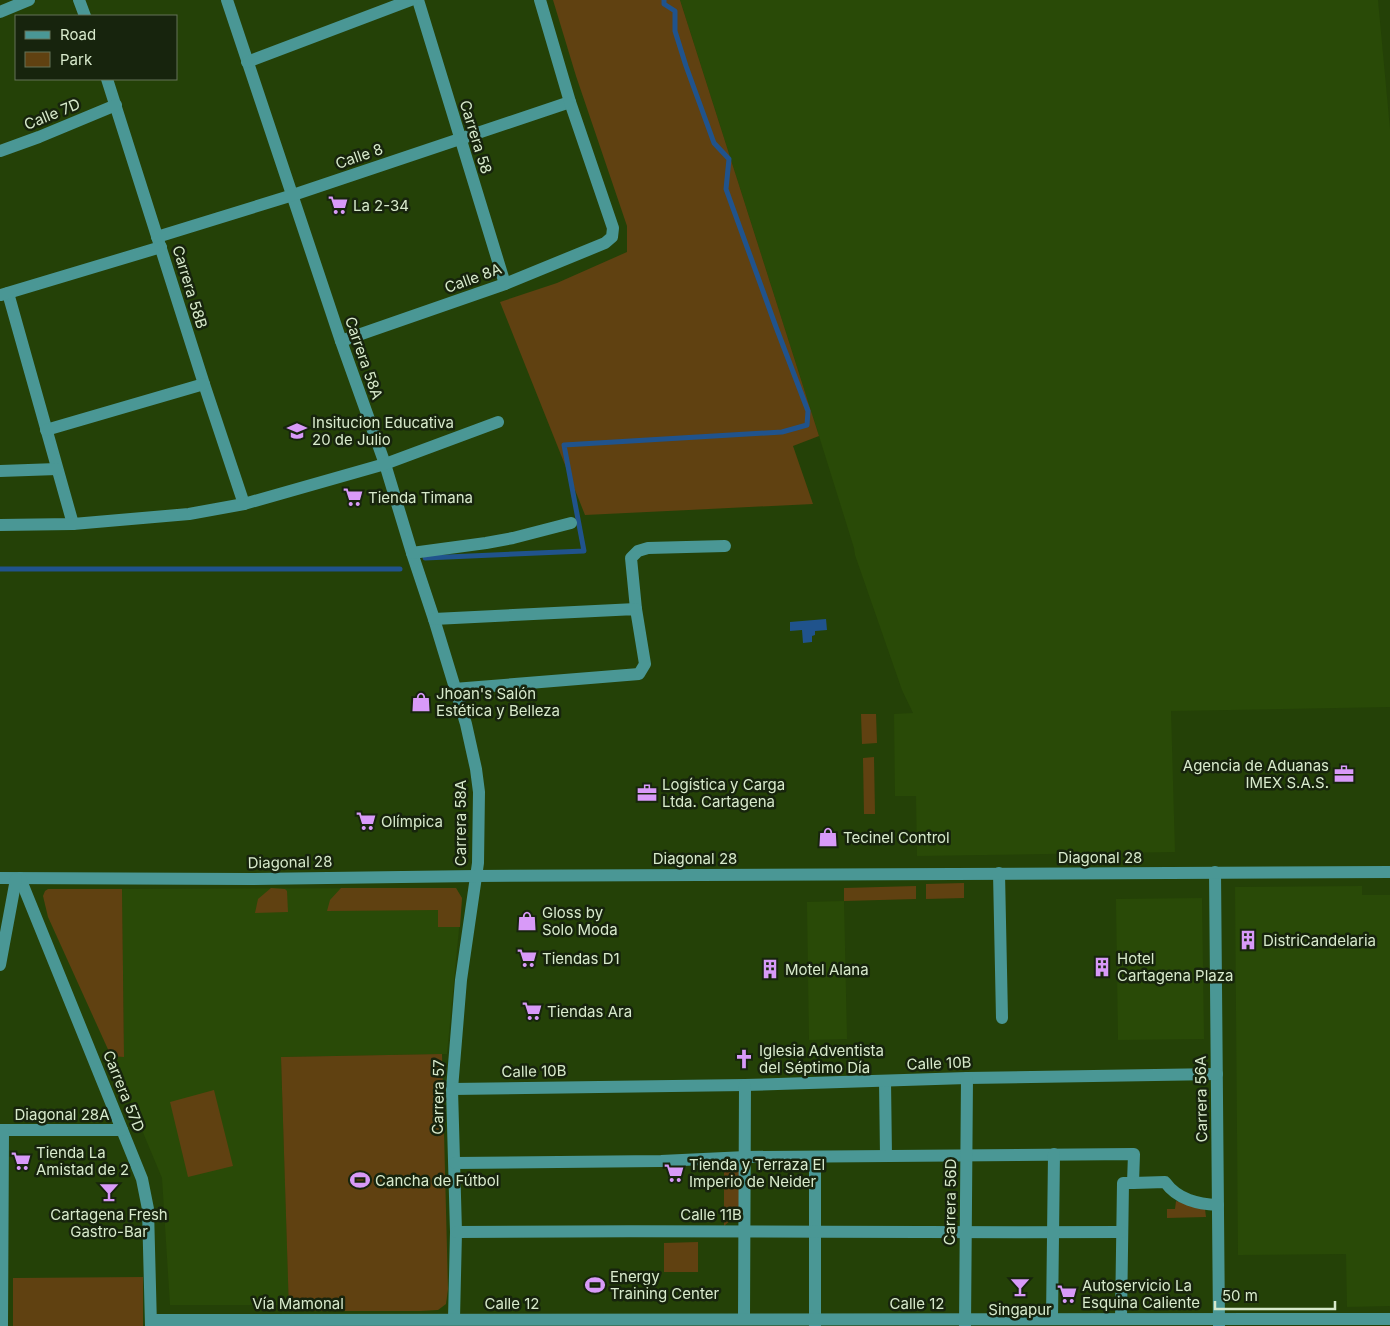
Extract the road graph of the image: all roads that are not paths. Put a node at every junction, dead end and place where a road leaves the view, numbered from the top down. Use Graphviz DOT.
graph roads {
  1 [pos="29,0"];
  2 [pos="79,0"];
  3 [pos="227,0"];
  4 [pos="411,0"];
  5 [pos="418,0"];
  6 [pos="540,0"];
  7 [pos="0,12"];
  8 [pos="84,15"];
  9 [pos="247,62"];
  10 [pos="107,80"];
  11 [pos="570,102"];
  12 [pos="116,105"];
  13 [pos="460,140"];
  14 [pos="0,151"];
  15 [pos="293,196"];
  16 [pos="159,242"];
  17 [pos="505,284"];
  18 [pos="4,294"];
  19 [pos="341,342"];
  20 [pos="204,384"];
  21 [pos="498,422"];
  22 [pos="46,430"];
  23 [pos="385,464"];
  24 [pos="57,469"];
  25 [pos="0,471"];
  26 [pos="244,504"];
  27 [pos="571,523"];
  28 [pos="73,524"];
  29 [pos="0,525"];
  30 [pos="725,546"];
  31 [pos="412,553"];
  32 [pos="636,609"];
  33 [pos="434,619"];
  34 [pos="454,689"];
  35 [pos="1215,872"];
  36 [pos="1390,872"];
  37 [pos="999,873"];
  38 [pos="476,876"];
  39 [pos="0,878"];
  40 [pos="18,878"];
  41 [pos="0,965"];
  42 [pos="1002,1018"];
  43 [pos="1217,1074"];
  44 [pos="967,1078"];
  45 [pos="885,1081"];
  46 [pos="745,1085"];
  47 [pos="452,1089"];
  48 [pos="122,1130"];
  49 [pos="1,1131"];
  50 [pos="1,1148"];
  51 [pos="967,1154"];
  52 [pos="1054,1154"];
  53 [pos="886,1156"];
  54 [pos="746,1157"];
  55 [pos="815,1157"];
  56 [pos="455,1163"];
  57 [pos="1134,1183"];
  58 [pos="1218,1205"];
  59 [pos="744,1231"];
  60 [pos="966,1231"];
  61 [pos="456,1232"];
  62 [pos="815,1232"];
  63 [pos="1052,1232"];
  64 [pos="1122,1232"];
  65 [pos="1,1260"];
  66 [pos="744,1319"];
  67 [pos="1052,1319"];
  68 [pos="1121,1319"];
  69 [pos="1390,1319"];
  70 [pos="448,1322"];
  71 [pos="965,1322"];
  72 [pos="1219,1322"];
  73 [pos="151,1323"];
  74 [pos="521,1323"];
  75 [pos="591,1323"];
  76 [pos="668,1323"];
  77 [pos="815,1323"];
  78 [pos="2,1326"];
  1 -- 7 [label="street"];
  2 -- 8 [label="street"];
  3 -- 9 [label="street, Carrera 58A"];
  4 -- 9 [label="street"];
  5 -- 13 [label="street, Carrera 58"];
  6 -- 11 [label="street"];
  9 -- 15 [label="street, Carrera 58A"];
  10 -- 12 [label="street, Carrera 58B"];
  11 -- 13 [label="street, Calle 8"];
  11 -- 17 [label="street, Calle 8A"];
  12 -- 14 [label="street, Calle 7D"];
  12 -- 16 [label="street, Carrera 58B"];
  13 -- 15 [label="street, Calle 8"];
  13 -- 17 [label="street, Carrera 58"];
  15 -- 16 [label="street, Calle 8"];
  15 -- 19 [label="street, Carrera 58A"];
  16 -- 18 [label="street, Calle 8"];
  16 -- 20 [label="street, Carrera 58B"];
  17 -- 19 [label="street, Calle 8A"];
  18 -- 22 [label="street"];
  19 -- 23 [label="street, Carrera 58A"];
  20 -- 22 [label="street"];
  20 -- 26 [label="street, Carrera 58B"];
  21 -- 23 [label="street"];
  22 -- 24 [label="street"];
  23 -- 26 [label="street"];
  23 -- 31 [label="street, Carrera 58A"];
  24 -- 25 [label="street"];
  24 -- 28 [label="street"];
  26 -- 28 [label="street"];
  27 -- 31 [label="street"];
  28 -- 29 [label="street"];
  30 -- 32 [label="street"];
  31 -- 33 [label="street, Carrera 58A"];
  32 -- 33 [label="street"];
  32 -- 34 [label="street"];
  33 -- 34 [label="street, Carrera 58A"];
  34 -- 38 [label="street, Carrera 58A"];
  35 -- 36 [label="street, Diagonal 28"];
  35 -- 37 [label="street, Diagonal 28"];
  35 -- 43 [label="street, Carrera 56A"];
  37 -- 38 [label="street, Diagonal 28"];
  37 -- 42 [label="street"];
  38 -- 40 [label="street, Diagonal 28"];
  38 -- 47 [label="street, Carrera 57"];
  39 -- 40 [label="street, Diagonal 28"];
  40 -- 41 [label="street"];
  40 -- 48 [label="street, Carrera 57D"];
  43 -- 44 [label="street, Calle 10B"];
  43 -- 58 [label="street, Carrera 56A"];
  44 -- 45 [label="street, Calle 10B"];
  44 -- 51 [label="street, Carrera 56D"];
  45 -- 46 [label="street, Calle 10B"];
  45 -- 53 [label="street"];
  46 -- 47 [label="street, Calle 10B"];
  46 -- 54 [label="street"];
  47 -- 56 [label="street, Carrera 57"];
  48 -- 49 [label="street, Diagonal 28A"];
  48 -- 73 [label="street, Carrera 57D"];
  49 -- 50 [label="street"];
  50 -- 65 [label="street"];
  51 -- 52 [label="street"];
  51 -- 53 [label="street"];
  51 -- 60 [label="street, Carrera 56D"];
  52 -- 57 [label="street"];
  52 -- 63 [label="street"];
  53 -- 55 [label="street"];
  54 -- 55 [label="street"];
  54 -- 56 [label="street"];
  54 -- 59 [label="street"];
  55 -- 62 [label="street"];
  56 -- 61 [label="street, Carrera 57"];
  57 -- 58 [label="street"];
  57 -- 64 [label="street"];
  58 -- 72 [label="street, Carrera 56A"];
  59 -- 61 [label="street, Calle 11B"];
  59 -- 62 [label="street, Calle 11B"];
  59 -- 66 [label="street"];
  60 -- 62 [label="street, Calle 11B"];
  60 -- 63 [label="street, Calle 11B"];
  60 -- 71 [label="street, Carrera 56D"];
  61 -- 70 [label="street, Carrera 57"];
  62 -- 77 [label="street"];
  63 -- 64 [label="street, Calle 11B"];
  63 -- 67 [label="street"];
  64 -- 68 [label="street"];
  65 -- 78 [label="street"];
  66 -- 76 [label="street, Calle 12"];
  66 -- 77 [label="street, Calle 12"];
  67 -- 68 [label="street, Calle 12"];
  67 -- 71 [label="street, Calle 12"];
  68 -- 72 [label="street, Calle 12"];
  69 -- 72 [label="street, Calle 12"];
  70 -- 73 [label="street, Vía Mamonal"];
  70 -- 74 [label="street, Calle 12"];
  71 -- 77 [label="street, Calle 12"];
  74 -- 75 [label="street, Calle 12"];
  75 -- 76 [label="street, Calle 12"];
}
